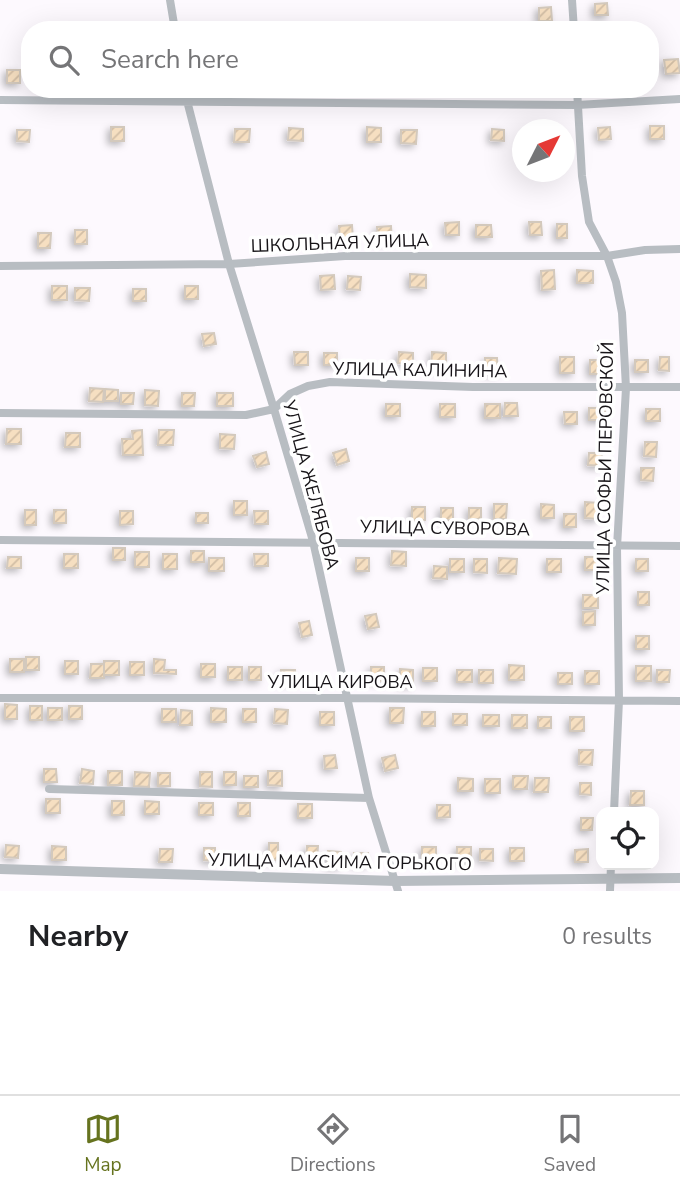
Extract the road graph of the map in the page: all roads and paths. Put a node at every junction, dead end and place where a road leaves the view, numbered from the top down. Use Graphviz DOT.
graph roads {
  1 [pos="170,0"];
  2 [pos="572,0"];
  3 [pos="174,21"];
  4 [pos="573,21"];
  5 [pos="185,98"];
  6 [pos="577,98"];
  7 [pos="680,99"];
  8 [pos="0,100"];
  9 [pos="186,103"];
  10 [pos="577,105"];
  11 [pos="680,249"];
  12 [pos="607,256"];
  13 [pos="229,264"];
  14 [pos="0,266"];
  15 [pos="680,387"];
  16 [pos="626,388"];
  17 [pos="274,409"];
  18 [pos="0,413"];
  19 [pos="0,540"];
  20 [pos="313,541"];
  21 [pos="680,546"];
  22 [pos="618,547"];
  23 [pos="0,698"];
  24 [pos="346,698"];
  25 [pos="619,701"];
  26 [pos="680,701"];
  27 [pos="49,789"];
  28 [pos="369,798"];
  29 [pos="614,807"];
  30 [pos="0,869"];
  31 [pos="611,870"];
  32 [pos="680,878"];
  33 [pos="611,879"];
  34 [pos="397,886"];
  35 [pos="610,891"];
  1 -- 3 [label="street"];
  2 -- 4 [label="street"];
  5 -- 9 [label="street, УЛИЦА ЖЕЛЯБОВА"];
  6 -- 10 [label="street, УЛИЦА СОФЬИ ПЕРОВСКОЙ"];
  7 -- 10 [label="street"];
  8 -- 9 [label="street"];
  9 -- 10 [label="street"];
  9 -- 13 [label="street, УЛИЦА ЖЕЛЯБОВА"];
  10 -- 12 [label="street, УЛИЦА СОФЬИ ПЕРОВСКОЙ"];
  11 -- 12 [label="street, ШКОЛЬНАЯ УЛИЦА"];
  12 -- 13 [label="street, ШКОЛЬНАЯ УЛИЦА"];
  12 -- 16 [label="street, УЛИЦА СОФЬИ ПЕРОВСКОЙ"];
  13 -- 14 [label="street, ШКОЛЬНАЯ УЛИЦА"];
  13 -- 17 [label="street, УЛИЦА ЖЕЛЯБОВА"];
  15 -- 16 [label="street, УЛИЦА КАЛИНИНА"];
  16 -- 17 [label="street, УЛИЦА КАЛИНИНА"];
  16 -- 22 [label="street, УЛИЦА СОФЬИ ПЕРОВСКОЙ"];
  17 -- 18 [label="street, УЛИЦА КАЛИНИНА"];
  17 -- 20 [label="street, УЛИЦА ЖЕЛЯБОВА"];
  19 -- 20 [label="street, УЛИЦА СУВОРОВА"];
  20 -- 22 [label="street, УЛИЦА СУВОРОВА"];
  20 -- 24 [label="street, УЛИЦА ЖЕЛЯБОВА"];
  21 -- 22 [label="street, УЛИЦА СУВОРОВА"];
  22 -- 25 [label="street, УЛИЦА СОФЬИ ПЕРОВСКОЙ"];
  23 -- 24 [label="street, УЛИЦА КИРОВА"];
  24 -- 25 [label="street, УЛИЦА КИРОВА"];
  24 -- 28 [label="street, УЛИЦА ЖЕЛЯБОВА"];
  25 -- 26 [label="street, УЛИЦА КИРОВА"];
  25 -- 29 [label="street, УЛИЦА СОФЬИ ПЕРОВСКОЙ"];
  27 -- 28 [label="street"];
  28 -- 34 [label="street, УЛИЦА ЖЕЛЯБОВА"];
  30 -- 34 [label="street, УЛИЦА МАКСИМА ГОРЬКОГО"];
  31 -- 33 [label="street"];
  32 -- 33 [label="street, УЛИЦА МАКСИМА ГОРЬКОГО"];
  33 -- 34 [label="street, УЛИЦА МАКСИМА ГОРЬКОГО"];
  33 -- 35 [label="street"];
}
